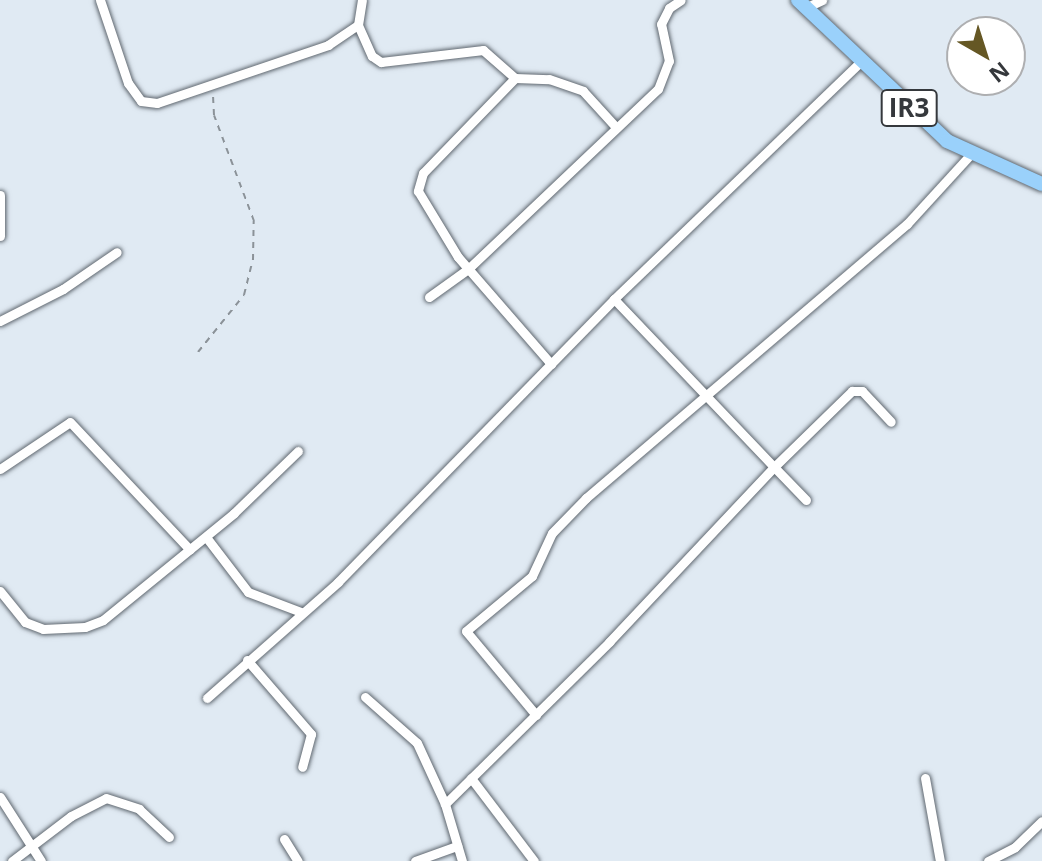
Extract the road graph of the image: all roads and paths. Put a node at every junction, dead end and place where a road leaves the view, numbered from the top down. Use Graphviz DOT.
graph roads {
  1 [pos="100,0"];
  2 [pos="362,0"];
  3 [pos="681,0"];
  4 [pos="822,0"];
  5 [pos="802,4"];
  6 [pos="358,25"];
  7 [pos="860,62"];
  8 [pos="515,78"];
  9 [pos="222,80"];
  10 [pos="615,126"];
  11 [pos="971,154"];
  12 [pos="1042,184"];
  13 [pos="0,195"];
  14 [pos="0,236"];
  15 [pos="117,252"];
  16 [pos="468,269"];
  17 [pos="429,297"];
  18 [pos="614,299"];
  19 [pos="0,312"];
  20 [pos="15,315"];
  21 [pos="0,321"];
  22 [pos="198,352"];
  23 [pos="551,364"];
  24 [pos="703,398"];
  25 [pos="891,422"];
  26 [pos="298,451"];
  27 [pos="774,467"];
  28 [pos="0,469"];
  29 [pos="806,500"];
  30 [pos="206,537"];
  31 [pos="190,550"];
  32 [pos="0,591"];
  33 [pos="301,612"];
  34 [pos="247,660"];
  35 [pos="365,697"];
  36 [pos="207,698"];
  37 [pos="536,715"];
  38 [pos="302,767"];
  39 [pos="471,778"];
  40 [pos="925,778"];
  41 [pos="0,797"];
  42 [pos="445,804"];
  43 [pos="1042,821"];
  44 [pos="169,837"];
  45 [pos="284,839"];
  46 [pos="30,845"];
  47 [pos="457,846"];
  48 [pos="12,861"];
  49 [pos="41,861"];
  50 [pos="298,861"];
  51 [pos="415,861"];
  52 [pos="462,861"];
  53 [pos="534,861"];
  54 [pos="940,861"];
  55 [pos="988,861"];
  1 -- 9 [label="street"];
  2 -- 6 [label="street"];
  3 -- 10 [label="street"];
  4 -- 5 [label="street"];
  5 -- 7 [label="main road, IR3"];
  6 -- 8 [label="street"];
  6 -- 9 [label="street"];
  7 -- 11 [label="main road, IR3"];
  7 -- 18 [label="street"];
  8 -- 10 [label="street"];
  8 -- 16 [label="street"];
  9 -- 22 [label="path"];
  10 -- 16 [label="street"];
  11 -- 12 [label="main road, IR3"];
  11 -- 24 [label="street"];
  13 -- 14 [label="street"];
  15 -- 20 [label="street"];
  16 -- 17 [label="street"];
  16 -- 23 [label="street"];
  18 -- 23 [label="street"];
  18 -- 24 [label="street"];
  19 -- 20 [label="street"];
  20 -- 21 [label="street"];
  23 -- 33 [label="street"];
  24 -- 27 [label="street"];
  24 -- 37 [label="street"];
  25 -- 27 [label="street"];
  26 -- 30 [label="street"];
  27 -- 29 [label="street"];
  27 -- 37 [label="street"];
  28 -- 31 [label="street"];
  30 -- 31 [label="street"];
  30 -- 33 [label="street"];
  31 -- 32 [label="street"];
  33 -- 34 [label="street"];
  34 -- 36 [label="street"];
  34 -- 38 [label="street"];
  35 -- 42 [label="street"];
  37 -- 39 [label="street"];
  39 -- 42 [label="street"];
  39 -- 53 [label="street"];
  40 -- 54 [label="street"];
  41 -- 46 [label="street"];
  42 -- 47 [label="street"];
  43 -- 55 [label="street"];
  44 -- 46 [label="street"];
  45 -- 50 [label="street"];
  46 -- 48 [label="street"];
  46 -- 49 [label="street"];
  47 -- 51 [label="street"];
  47 -- 52 [label="street"];
}
